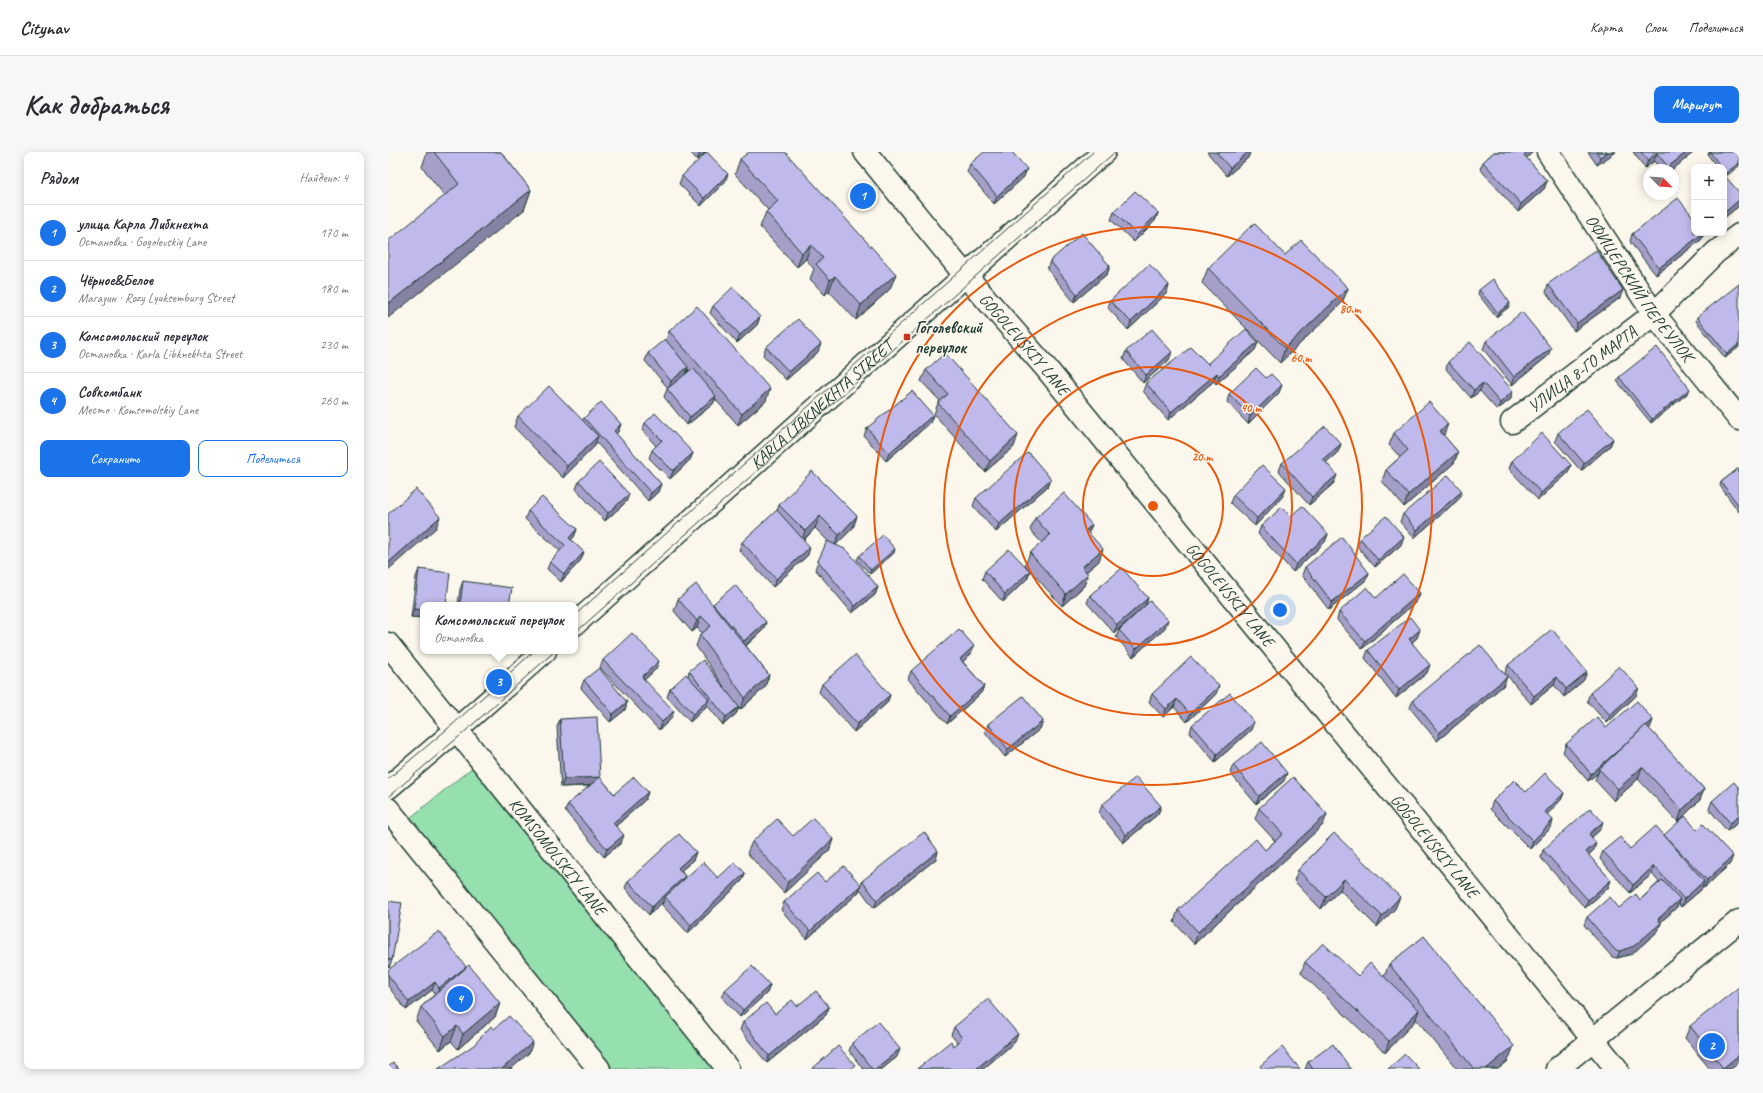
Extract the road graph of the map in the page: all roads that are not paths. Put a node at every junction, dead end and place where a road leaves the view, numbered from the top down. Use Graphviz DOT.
graph roads {
  1 [pos="865,152"];
  2 [pos="1104,152"];
  3 [pos="1548,152"];
  4 [pos="1739,235"];
  5 [pos="966,275"];
  6 [pos="1654,314"];
  7 [pos="1739,419"];
  8 [pos="1512,422"];
  9 [pos="578,621"];
  10 [pos="388,644"];
  11 [pos="542,654"];
  12 [pos="456,730"];
  13 [pos="388,788"];
  14 [pos="388,809"];
  15 [pos="1739,921"];
  16 [pos="1593,1040"];
  17 [pos="599,1069"];
  18 [pos="728,1069"];
  19 [pos="1557,1069"];
  20 [pos="1617,1069"];
  1 -- 5 [label="street, GOGOLEVSKIY LANE"];
  2 -- 5 [label="street, KARLA LIBKNEKHTA STREET"];
  3 -- 6 [label="street, ОФИЦЕРСКИЙ ПЕРЕУЛОК"];
  4 -- 6 [label="street, УЛИЦА 8-ГО МАРТА"];
  5 -- 9 [label="street, KARLA LIBKNEKHTA STREET"];
  5 -- 16 [label="street, GOGOLEVSKIY LANE"];
  6 -- 7 [label="street, ОФИЦЕРСКИЙ ПЕРЕУЛОК"];
  6 -- 8 [label="street, УЛИЦА 8-ГО МАРТА"];
  10 -- 12 [label="street, KOMSOMOLSKIY LANE"];
  11 -- 12 [label="street"];
  12 -- 13 [label="street"];
  12 -- 18 [label="street, KOMSOMOLSKIY LANE"];
  14 -- 17 [label="street"];
  15 -- 16 [label="street"];
  16 -- 19 [label="street"];
  16 -- 20 [label="street"];
}
